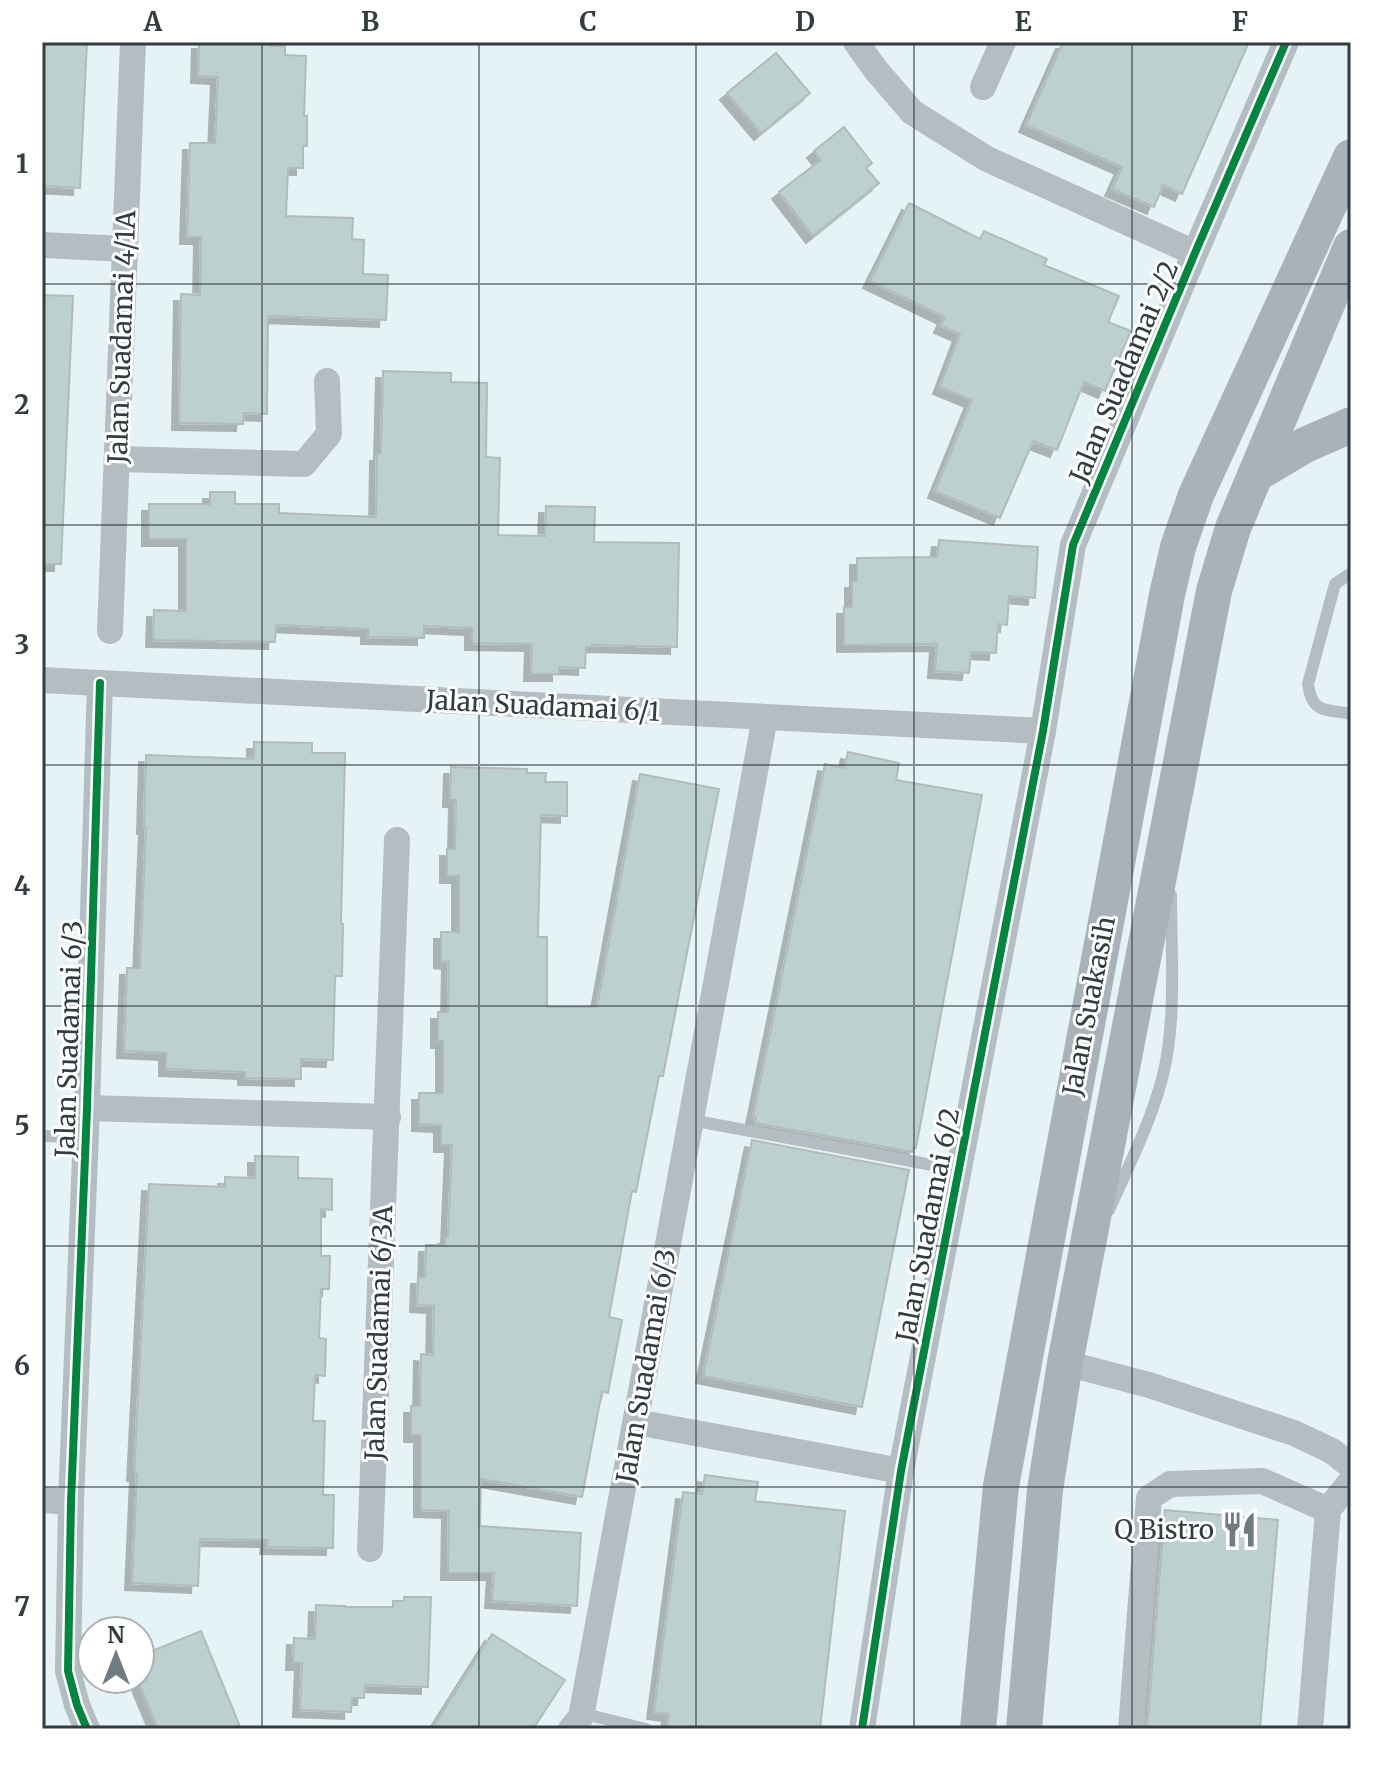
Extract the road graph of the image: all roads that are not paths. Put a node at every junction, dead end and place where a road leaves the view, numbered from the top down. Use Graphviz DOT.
graph roads {
  1 [pos="133,42"];
  2 [pos="856,42"];
  3 [pos="1003,42"];
  4 [pos="1286,42"];
  5 [pos="983,87"];
  6 [pos="1351,157"];
  7 [pos="42,245"];
  8 [pos="126,249"];
  9 [pos="1195,253"];
  10 [pos="1303,262"];
  11 [pos="1347,268"];
  12 [pos="1283,305"];
  13 [pos="1336,325"];
  14 [pos="327,381"];
  15 [pos="1351,425"];
  16 [pos="117,459"];
  17 [pos="1256,474"];
  18 [pos="1351,573"];
  19 [pos="110,631"];
  20 [pos="42,680"];
  21 [pos="100,683"];
  22 [pos="1351,714"];
  23 [pos="765,717"];
  24 [pos="1043,731"];
  25 [pos="397,840"];
  26 [pos="87,1108"];
  27 [pos="388,1117"];
  28 [pos="691,1120"];
  29 [pos="42,1136"];
  30 [pos="86,1137"];
  31 [pos="959,1170"];
  32 [pos="1065,1363"];
  33 [pos="636,1422"];
  34 [pos="1351,1466"];
  35 [pos="901,1471"];
  36 [pos="1351,1481"];
  37 [pos="42,1500"];
  38 [pos="71,1502"];
  39 [pos="1328,1510"];
  40 [pos="370,1549"];
  41 [pos="576,1721"];
  42 [pos="87,1729"];
  43 [pos="646,1729"];
  44 [pos="862,1729"];
  45 [pos="978,1729"];
  46 [pos="1024,1729"];
  47 [pos="1131,1729"];
  48 [pos="1310,1729"];
  1 -- 8 [label="street, Jalan Suadamai 4/1A"];
  2 -- 9 [label="street"];
  3 -- 5 [label="street"];
  4 -- 9 [label="street, Jalan Suadamai 2/2"];
  6 -- 10 [label="main road, Jalan Suakasih"];
  7 -- 8 [label="street"];
  8 -- 16 [label="street, Jalan Suadamai 4/1A"];
  9 -- 24 [label="street, Jalan Suadamai 2/2"];
  10 -- 11 [label="main road"];
  10 -- 12 [label="main road, Jalan Suakasih"];
  11 -- 13 [label="main road, Jalan Suakasih"];
  12 -- 13 [label="main road"];
  12 -- 45 [label="main road, Jalan Suakasih"];
  13 -- 17 [label="main road, Jalan Suakasih"];
  14 -- 16 [label="street"];
  15 -- 17 [label="main road"];
  16 -- 19 [label="street, Jalan Suadamai 4/1A"];
  17 -- 32 [label="main road, Jalan Suakasih"];
  18 -- 22 [label="lane"];
  20 -- 21 [label="street, Jalan Suadamai 6/1"];
  21 -- 23 [label="street, Jalan Suadamai 6/1"];
  21 -- 26 [label="street, Jalan Suadamai 6/3"];
  23 -- 24 [label="street, Jalan Suadamai 6/1"];
  23 -- 28 [label="street, Jalan Suadamai 6/3"];
  24 -- 31 [label="street, Jalan Suadamai 6/2"];
  25 -- 27 [label="street, Jalan Suadamai 6/3A"];
  26 -- 27 [label="street"];
  26 -- 30 [label="street, Jalan Suadamai 6/3"];
  27 -- 40 [label="street, Jalan Suadamai 6/3A"];
  28 -- 31 [label="lane"];
  28 -- 33 [label="street, Jalan Suadamai 6/3"];
  29 -- 30 [label="lane"];
  30 -- 38 [label="street, Jalan Suadamai 6/3"];
  31 -- 35 [label="street, Jalan Suadamai 6/2"];
  32 -- 34 [label="street"];
  32 -- 46 [label="main road, Jalan Suakasih"];
  33 -- 35 [label="street"];
  33 -- 41 [label="street, Jalan Suadamai 6/3"];
  35 -- 44 [label="street, Jalan Suadamai 6/2"];
  36 -- 39 [label="street"];
  37 -- 38 [label="street"];
  38 -- 42 [label="street, Jalan Suadamai 6/3"];
  39 -- 47 [label="street"];
  39 -- 48 [label="street"];
  41 -- 43 [label="lane"];
}
